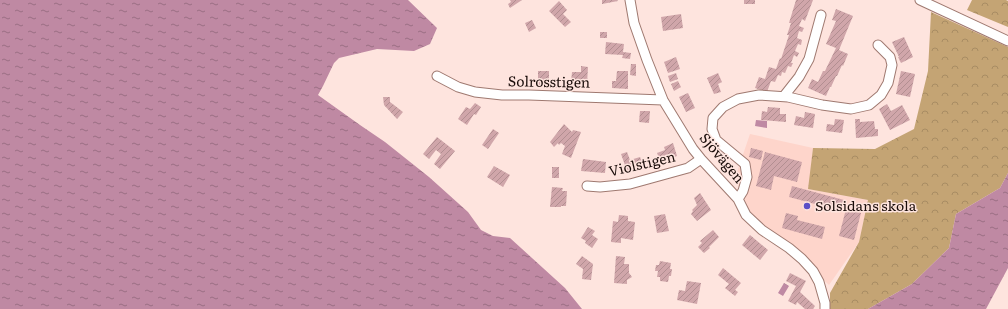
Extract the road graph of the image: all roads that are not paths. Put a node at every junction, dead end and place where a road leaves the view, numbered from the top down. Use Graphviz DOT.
graph roads {
  1 [pos="630,0"];
  2 [pos="920,0"];
  3 [pos="934,3"];
  4 [pos="821,15"];
  5 [pos="1008,41"];
  6 [pos="878,45"];
  7 [pos="437,76"];
  8 [pos="784,96"];
  9 [pos="663,100"];
  10 [pos="701,159"];
  11 [pos="587,186"];
  12 [pos="738,199"];
  13 [pos="826,309"];
  1 -- 9 [label="street, Sjövägen"];
  2 -- 3 [label="street"];
  3 -- 5 [label="street"];
  4 -- 8 [label="street"];
  6 -- 8 [label="street"];
  7 -- 9 [label="street, Solrosstigen"];
  8 -- 12 [label="street"];
  9 -- 10 [label="street, Sjövägen"];
  10 -- 11 [label="street, Violstigen"];
  10 -- 12 [label="street, Sjövägen"];
  12 -- 13 [label="street, Sjövägen"];
}
